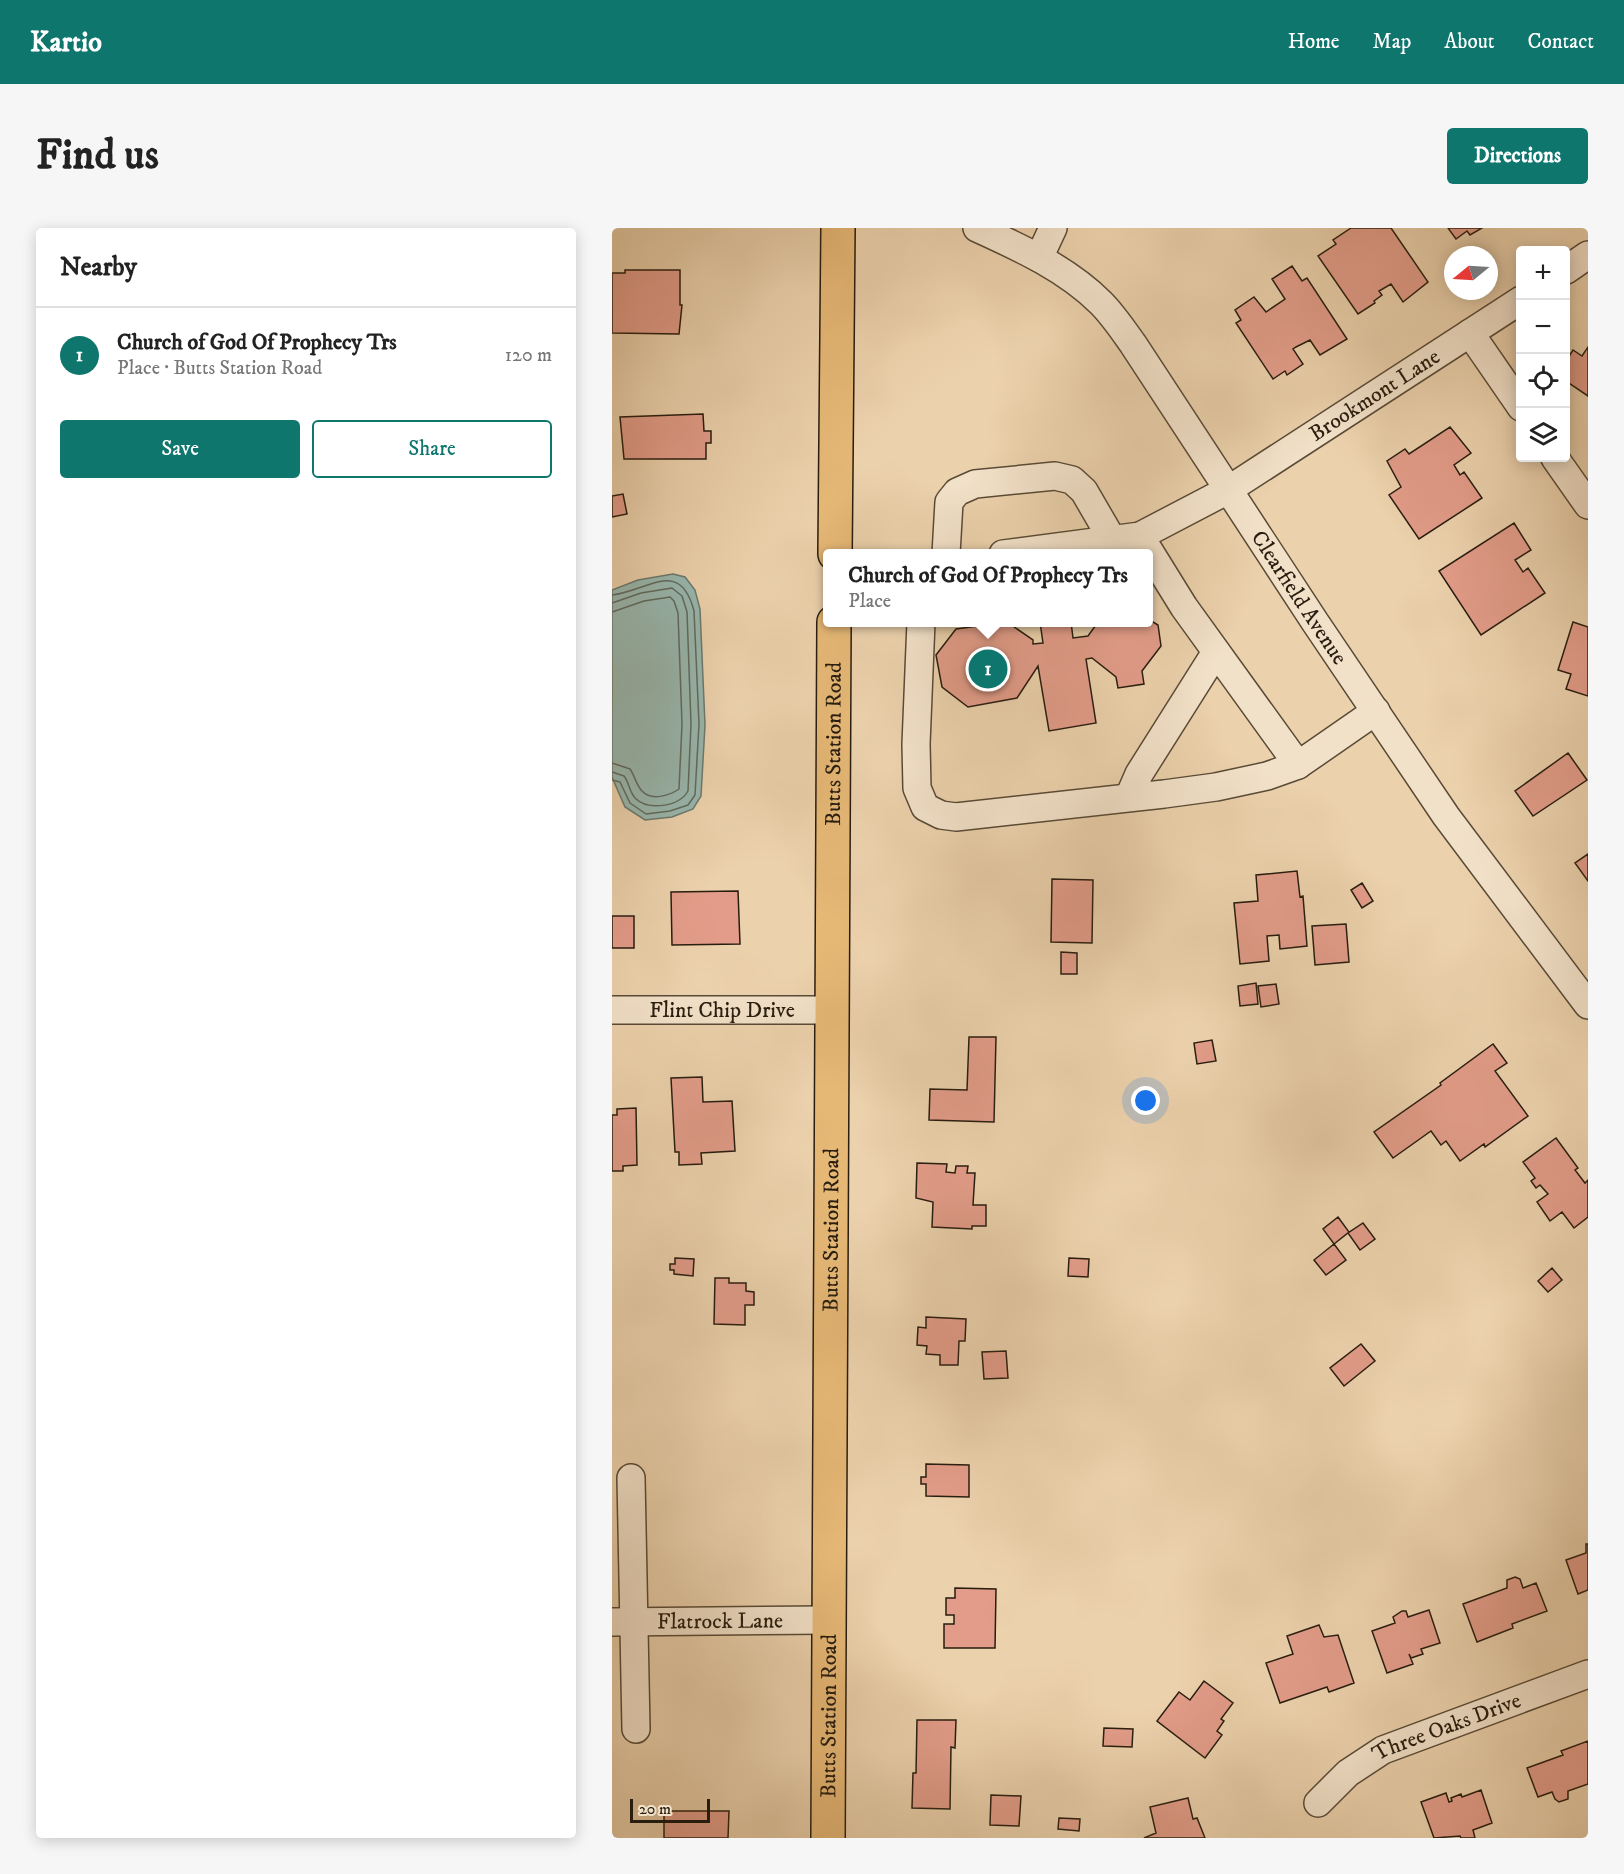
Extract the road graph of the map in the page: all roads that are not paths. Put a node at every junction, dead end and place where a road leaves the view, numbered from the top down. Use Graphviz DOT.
graph roads {
  1 [pos="838,228"];
  2 [pos="977,228"];
  3 [pos="1053,228"];
  4 [pos="1588,255"];
  5 [pos="1039,258"];
  6 [pos="1570,267"];
  7 [pos="1516,303"];
  8 [pos="1470,333"];
  9 [pos="1516,400"];
  10 [pos="1558,462"];
  11 [pos="1227,490"];
  12 [pos="1588,505"];
  13 [pos="1140,536"];
  14 [pos="1113,540"];
  15 [pos="835,549"];
  16 [pos="946,549"];
  17 [pos="1042,549"];
  18 [pos="1148,549"];
  19 [pos="1153,557"];
  20 [pos="834,627"];
  21 [pos="921,627"];
  22 [pos="1216,652"];
  23 [pos="1376,711"];
  24 [pos="1298,765"];
  25 [pos="1129,797"];
  26 [pos="1588,1005"];
  27 [pos="612,1010"];
  28 [pos="832,1010"];
  29 [pos="631,1478"];
  30 [pos="828,1620"];
  31 [pos="624,1622"];
  32 [pos="1588,1674"];
  33 [pos="636,1730"];
  34 [pos="1318,1803"];
  35 [pos="828,1838"];
  1 -- 15 [label="main road"];
  2 -- 5 [label="street, Clearfield Avenue"];
  3 -- 5 [label="street"];
  4 -- 6 [label="street"];
  5 -- 11 [label="street, Clearfield Avenue"];
  7 -- 8 [label="street, Brookmont Lane"];
  8 -- 9 [label="street"];
  8 -- 11 [label="street, Brookmont Lane"];
  10 -- 12 [label="street"];
  11 -- 13 [label="street, Brookmont Lane"];
  11 -- 23 [label="street, Clearfield Avenue"];
  13 -- 14 [label="street, Brookmont Lane"];
  13 -- 18 [label="street"];
  14 -- 16 [label="street"];
  14 -- 17 [label="street, Brookmont Lane"];
  19 -- 22 [label="street"];
  20 -- 28 [label="main road, Butts Station Road"];
  21 -- 25 [label="street"];
  22 -- 24 [label="street"];
  22 -- 25 [label="street"];
  23 -- 24 [label="street"];
  23 -- 26 [label="street, Clearfield Avenue"];
  24 -- 25 [label="street"];
  27 -- 28 [label="street, Flint Chip Drive"];
  28 -- 30 [label="main road, Butts Station Road"];
  29 -- 31 [label="street"];
  30 -- 31 [label="street, Flatrock Lane"];
  30 -- 35 [label="main road, Butts Station Road"];
  31 -- 33 [label="street"];
  32 -- 34 [label="street, Three Oaks Drive"];
}
